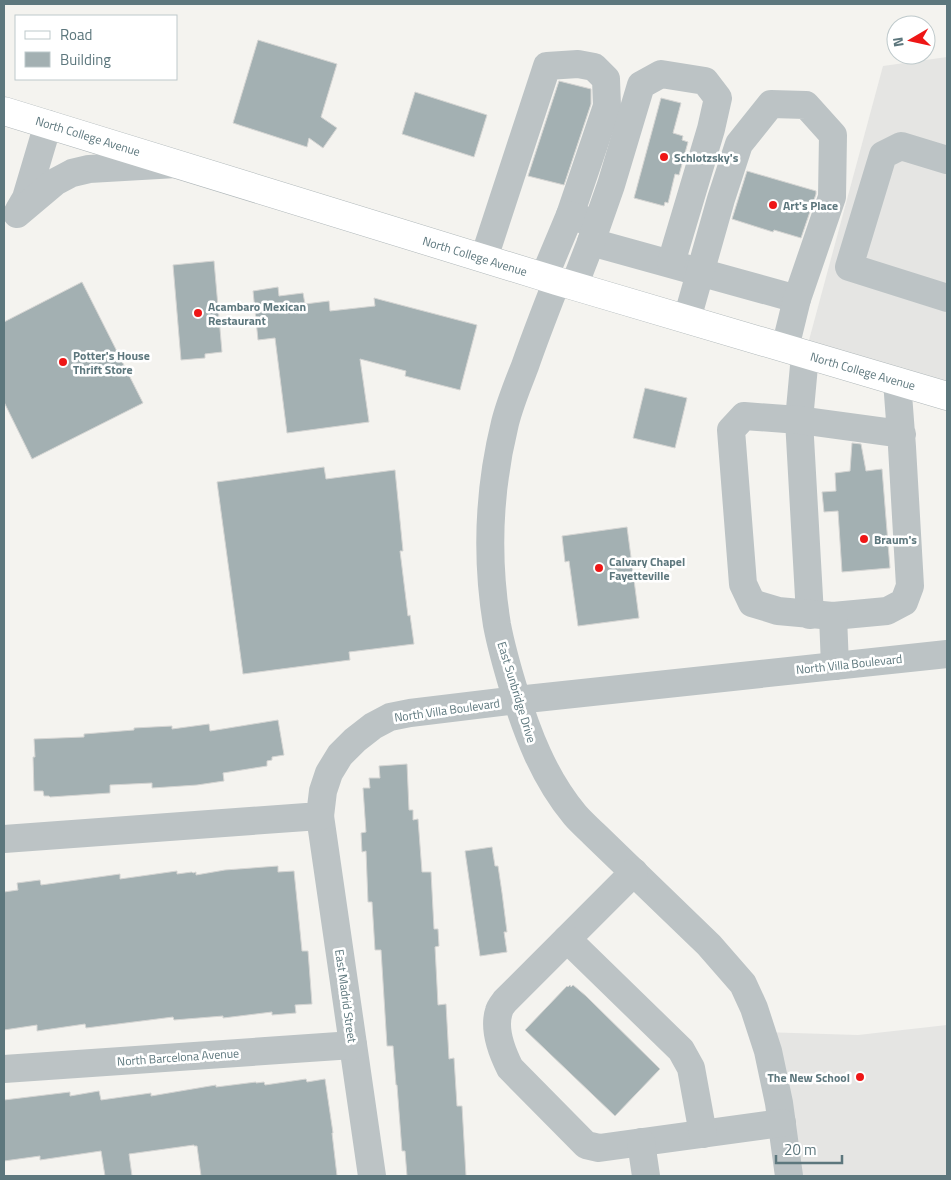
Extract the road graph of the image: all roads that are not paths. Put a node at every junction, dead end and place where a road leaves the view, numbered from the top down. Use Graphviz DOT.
graph roads {
  1 [pos="4,111"];
  2 [pos="48,124"];
  3 [pos="947,160"];
  4 [pos="178,164"];
  5 [pos="570,216"];
  6 [pos="10,221"];
  7 [pos="594,233"];
  8 [pos="484,258"];
  9 [pos="671,263"];
  10 [pos="700,272"];
  11 [pos="558,281"];
  12 [pos="947,298"];
  13 [pos="797,299"];
  14 [pos="687,319"];
  15 [pos="795,351"];
  16 [pos="897,381"];
  17 [pos="947,396"];
  18 [pos="800,420"];
  19 [pos="902,440"];
  20 [pos="831,615"];
  21 [pos="947,654"];
  22 [pos="835,666"];
  23 [pos="517,700"];
  24 [pos="320,816"];
  25 [pos="4,839"];
  26 [pos="634,872"];
  27 [pos="567,939"];
  28 [pos="353,1045"];
  29 [pos="4,1069"];
  30 [pos="782,1123"];
  31 [pos="703,1134"];
  32 [pos="641,1142"];
  33 [pos="372,1176"];
  34 [pos="646,1176"];
  35 [pos="789,1176"];
  1 -- 2 [label="main road, North College Avenue"];
  2 -- 4 [label="main road, North College Avenue"];
  2 -- 6 [label="street"];
  3 -- 12 [label="street"];
  4 -- 6 [label="street"];
  4 -- 8 [label="main road, North College Avenue"];
  5 -- 7 [label="street"];
  5 -- 8 [label="street"];
  5 -- 11 [label="street"];
  7 -- 9 [label="street"];
  7 -- 9 [label="street"];
  7 -- 11 [label="street"];
  8 -- 11 [label="main road, North College Avenue"];
  9 -- 10 [label="street"];
  10 -- 13 [label="street"];
  10 -- 13 [label="street"];
  10 -- 14 [label="street"];
  11 -- 14 [label="main road, North College Avenue"];
  11 -- 23 [label="street, East Sunbridge Drive"];
  13 -- 15 [label="street"];
  14 -- 15 [label="main road, North College Avenue"];
  15 -- 16 [label="main road, North College Avenue"];
  15 -- 18 [label="street"];
  16 -- 17 [label="main road, North College Avenue"];
  16 -- 19 [label="street"];
  18 -- 19 [label="street"];
  18 -- 20 [label="street"];
  18 -- 20 [label="street"];
  19 -- 20 [label="street"];
  20 -- 22 [label="street"];
  21 -- 22 [label="street, North Villa Boulevard"];
  22 -- 23 [label="street, North Villa Boulevard"];
  23 -- 24 [label="street, North Villa Boulevard"];
  23 -- 26 [label="street, East Sunbridge Drive"];
  24 -- 25 [label="street"];
  24 -- 28 [label="street, East Madrid Street"];
  26 -- 27 [label="street"];
  26 -- 30 [label="street, East Sunbridge Drive"];
  27 -- 31 [label="street"];
  27 -- 32 [label="street"];
  28 -- 29 [label="street, North Barcelona Avenue"];
  28 -- 33 [label="street, East Madrid Street"];
  30 -- 31 [label="street"];
  30 -- 35 [label="street, East Sunbridge Drive"];
  31 -- 32 [label="street"];
  32 -- 34 [label="street"];
}
